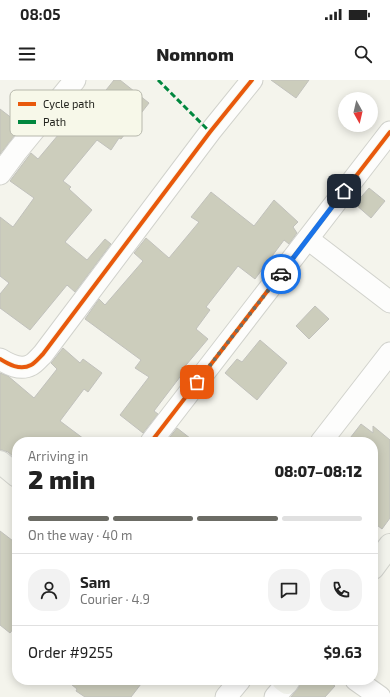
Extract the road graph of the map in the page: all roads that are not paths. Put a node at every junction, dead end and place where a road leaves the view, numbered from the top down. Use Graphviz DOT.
graph roads {
  1 [pos="75,80"];
  2 [pos="252,80"];
  3 [pos="67,90"];
  4 [pos="390,132"];
  5 [pos="29,136"];
  6 [pos="0,174"];
  7 [pos="308,239"];
  8 [pos="390,302"];
  9 [pos="390,353"];
  10 [pos="0,358"];
  11 [pos="155,437"];
  12 [pos="325,437"];
  13 [pos="0,462"];
  14 [pos="12,472"];
  15 [pos="390,545"];
  16 [pos="378,561"];
  17 [pos="236,685"];
  18 [pos="363,685"];
  19 [pos="226,697"];
  20 [pos="380,697"];
  1 -- 3 [label="street"];
  2 -- 10 [label="street"];
  4 -- 7 [label="street"];
  5 -- 6 [label="street"];
  7 -- 8 [label="street"];
  7 -- 11 [label="street"];
  9 -- 12 [label="street"];
  13 -- 14 [label="street"];
  15 -- 16 [label="street"];
  17 -- 19 [label="street"];
  18 -- 20 [label="street"];
}
